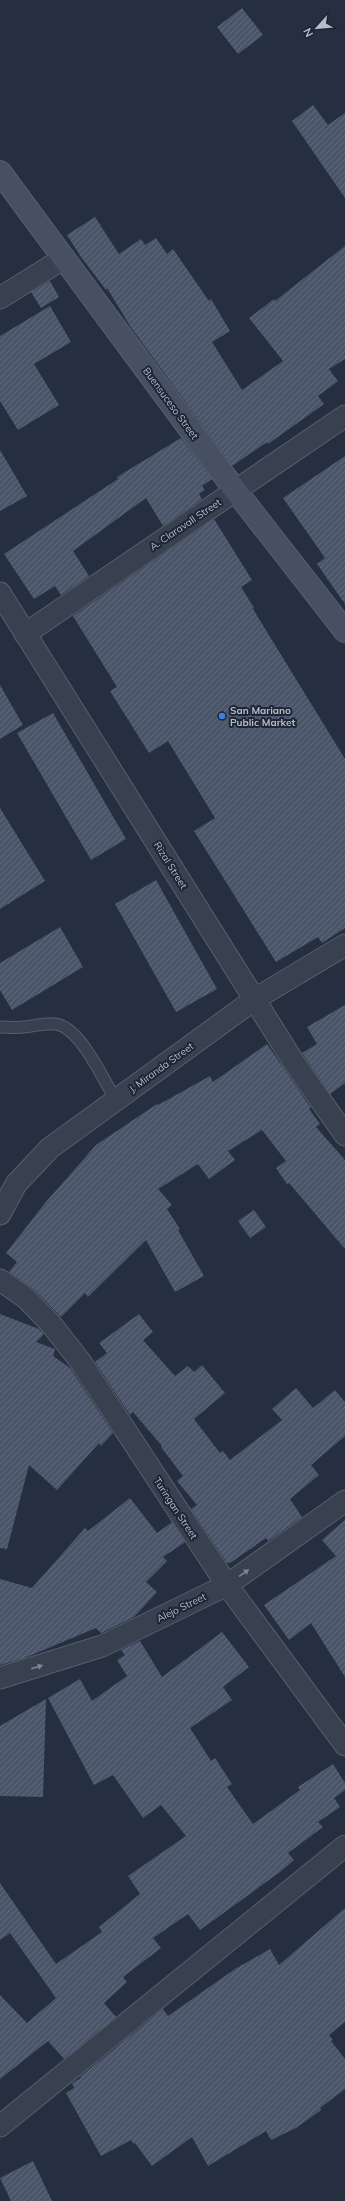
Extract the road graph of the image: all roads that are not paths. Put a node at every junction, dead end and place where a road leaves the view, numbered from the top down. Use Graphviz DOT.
graph roads {
  1 [pos="0,172"];
  2 [pos="64,258"];
  3 [pos="0,298"];
  4 [pos="345,416"];
  5 [pos="235,490"];
  6 [pos="0,593"];
  7 [pos="345,630"];
  8 [pos="25,634"];
  9 [pos="345,945"];
  10 [pos="255,999"];
  11 [pos="0,1027"];
  12 [pos="116,1100"];
  13 [pos="345,1135"];
  14 [pos="0,1214"];
  15 [pos="0,1280"];
  16 [pos="345,1501"];
  17 [pos="227,1585"];
  18 [pos="0,1678"];
  19 [pos="345,1745"];
  20 [pos="345,1846"];
  21 [pos="0,2126"];
  1 -- 2 [label="street, Buensuceso Street"];
  2 -- 3 [label="street"];
  2 -- 5 [label="street, Buensuceso Street"];
  4 -- 5 [label="street, A. Claravall Street"];
  5 -- 7 [label="street, Buensuceso Street"];
  5 -- 8 [label="street, A. Claravall Street"];
  6 -- 8 [label="street, Rizal Street"];
  8 -- 10 [label="street, Rizal Street"];
  9 -- 10 [label="street, J. Miranda Street"];
  10 -- 12 [label="street, J. Miranda Street"];
  10 -- 13 [label="street, Rizal Street"];
  11 -- 12 [label="lane"];
  12 -- 14 [label="street, J. Miranda Street"];
  15 -- 17 [label="street, Turingan Street"];
  17 -- 16 [label="street, Alejo Street, one-way"];
  18 -- 17 [label="street, Alejo Street, one-way"];
  17 -- 19 [label="street, Turingan Street"];
  20 -- 21 [label="street"];
}
